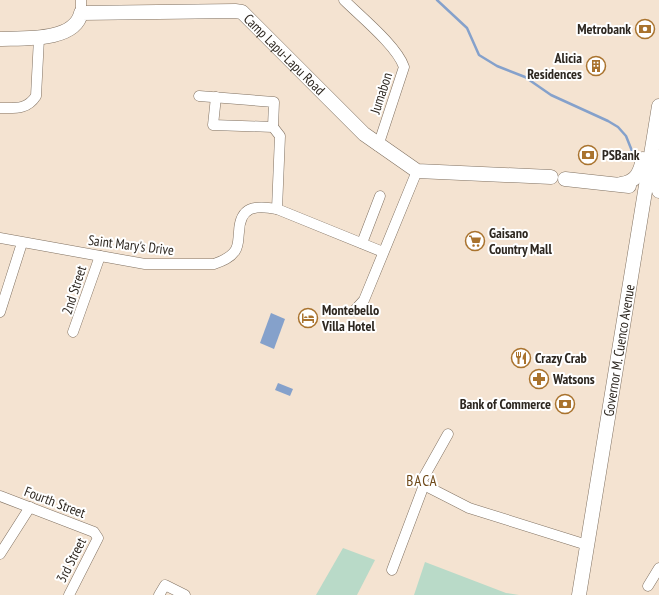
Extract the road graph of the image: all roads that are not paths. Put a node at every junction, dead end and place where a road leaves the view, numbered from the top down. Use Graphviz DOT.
graph roads {
  1 [pos="344,0"];
  2 [pos="81,7"];
  3 [pos="0,38"];
  4 [pos="39,38"];
  5 [pos="199,96"];
  6 [pos="659,96"];
  7 [pos="216,97"];
  8 [pos="659,106"];
  9 [pos="0,108"];
  10 [pos="273,127"];
  11 [pos="651,131"];
  12 [pos="378,146"];
  13 [pos="659,153"];
  14 [pos="649,167"];
  15 [pos="417,171"];
  16 [pos="621,184"];
  17 [pos="645,190"];
  18 [pos="659,191"];
  19 [pos="659,195"];
  20 [pos="380,196"];
  21 [pos="276,209"];
  22 [pos="0,238"];
  23 [pos="22,243"];
  24 [pos="362,243"];
  25 [pos="383,252"];
  26 [pos="100,256"];
  27 [pos="0,312"];
  28 [pos="354,312"];
  29 [pos="73,332"];
  30 [pos="448,434"];
  31 [pos="424,485"];
  32 [pos="0,496"];
  33 [pos="30,507"];
  34 [pos="98,538"];
  35 [pos="587,545"];
  36 [pos="0,554"];
  37 [pos="659,568"];
  38 [pos="392,570"];
  39 [pos="648,586"];
  40 [pos="69,595"];
  41 [pos="159,595"];
  42 [pos="186,595"];
  43 [pos="579,595"];
  1 -- 12 [label="street, Jumabon"];
  2 -- 4 [label="street, Camp Lapu-Lapu Road"];
  2 -- 12 [label="street, Camp Lapu-Lapu Road"];
  3 -- 4 [label="street, Camp Lapu-Lapu Road"];
  4 -- 9 [label="street"];
  5 -- 7 [label="street"];
  6 -- 11 [label="street"];
  7 -- 10 [label="street"];
  7 -- 10 [label="street"];
  8 -- 11 [label="street, Governor M. Cuenco Avenue"];
  10 -- 21 [label="street"];
  11 -- 14 [label="street, Governor M. Cuenco Avenue"];
  12 -- 15 [label="street, Camp Lapu-Lapu Road"];
  13 -- 14 [label="street"];
  14 -- 16 [label="street"];
  14 -- 17 [label="street, Governor M. Cuenco Avenue"];
  14 -- 18 [label="street"];
  15 -- 16 [label="street, Camp Lapu-Lapu Road"];
  15 -- 25 [label="street"];
  16 -- 17 [label="street, Camp Lapu-Lapu Road"];
  17 -- 19 [label="street"];
  17 -- 35 [label="street, Governor M. Cuenco Avenue"];
  20 -- 24 [label="street"];
  21 -- 24 [label="street, Saint Mary's Drive"];
  21 -- 26 [label="street, Saint Mary's Drive"];
  22 -- 23 [label="street, Saint Mary's Drive"];
  23 -- 26 [label="street, Saint Mary's Drive"];
  23 -- 27 [label="street"];
  24 -- 25 [label="street, Saint Mary's Drive"];
  25 -- 28 [label="street"];
  26 -- 29 [label="street, 2nd Street"];
  30 -- 31 [label="street"];
  31 -- 35 [label="street"];
  31 -- 38 [label="street"];
  32 -- 33 [label="street, Fourth Street"];
  33 -- 34 [label="street, Fourth Street"];
  33 -- 36 [label="street"];
  34 -- 40 [label="street, 3rd Street"];
  35 -- 43 [label="street, Governor M. Cuenco Avenue"];
  37 -- 39 [label="street"];
  41 -- 42 [label="street"];
}
